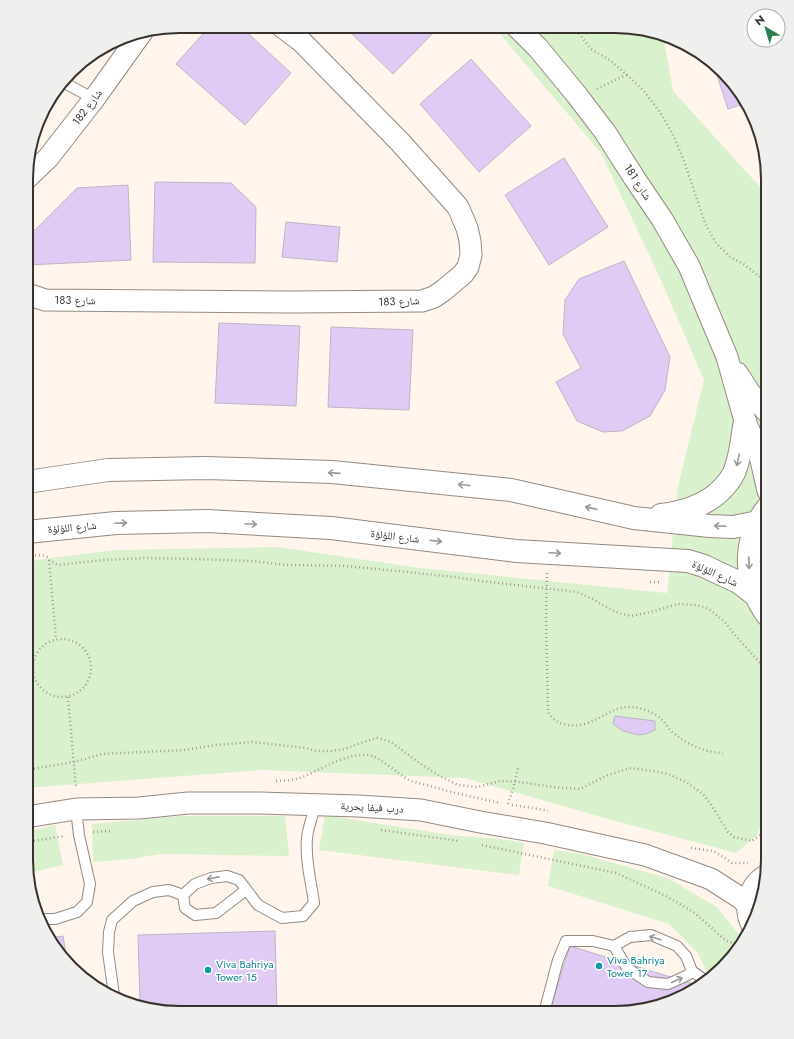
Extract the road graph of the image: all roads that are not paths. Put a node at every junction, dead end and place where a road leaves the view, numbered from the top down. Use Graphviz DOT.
graph roads {
  1 [pos="290,33"];
  2 [pos="523,33"];
  3 [pos="137,39"];
  4 [pos="68,85"];
  5 [pos="94,99"];
  6 [pos="33,172"];
  7 [pos="33,296"];
  8 [pos="727,357"];
  9 [pos="761,405"];
  10 [pos="745,421"];
  11 [pos="761,460"];
  12 [pos="33,481"];
  13 [pos="761,515"];
  14 [pos="634,518"];
  15 [pos="761,519"];
  16 [pos="33,531"];
  17 [pos="754,594"];
  18 [pos="761,616"];
  19 [pos="315,805"];
  20 [pos="76,809"];
  21 [pos="33,816"];
  22 [pos="760,877"];
  23 [pos="711,879"];
  24 [pos="760,880"];
  25 [pos="246,890"];
  26 [pos="183,895"];
  27 [pos="750,916"];
  28 [pos="45,919"];
  29 [pos="614,946"];
  30 [pos="692,971"];
  31 [pos="701,978"];
  32 [pos="113,991"];
  33 [pos="546,1006"];
  1 -- 7 [label="street, شارع 183"];
  2 -- 8 [label="street, شارع 181"];
  3 -- 5 [label="street, شارع 182"];
  4 -- 5 [label="lane"];
  5 -- 6 [label="street, شارع 182"];
  8 -- 9 [label="street, شارع 181"];
  8 -- 10 [label="street, شارع 181"];
  10 -- 11 [label="street, شارع 181"];
  10 -- 14 [label="main road, one-way"];
  14 -- 12 [label="main road, one-way"];
  13 -- 14 [label="main road, one-way"];
  15 -- 17 [label="main road, one-way"];
  16 -- 17 [label="main road, شارع اللؤلؤة, one-way"];
  17 -- 18 [label="main road"];
  19 -- 20 [label="street, درب فيفا بحرية"];
  19 -- 23 [label="street, درب فيفا بحرية"];
  19 -- 25 [label="lane"];
  20 -- 21 [label="street, درب فيفا بحرية"];
  20 -- 28 [label="lane"];
  22 -- 23 [label="street, درب فيفا بحرية"];
  23 -- 27 [label="street, درب فيفا بحرية"];
  24 -- 27 [label="street"];
  25 -- 26 [label="lane, one-way"];
  25 -- 26 [label="lane"];
  26 -- 32 [label="lane"];
  30 -- 29 [label="lane, one-way"];
  29 -- 30 [label="lane, one-way"];
  29 -- 33 [label="lane"];
  30 -- 31 [label="lane"];
}
